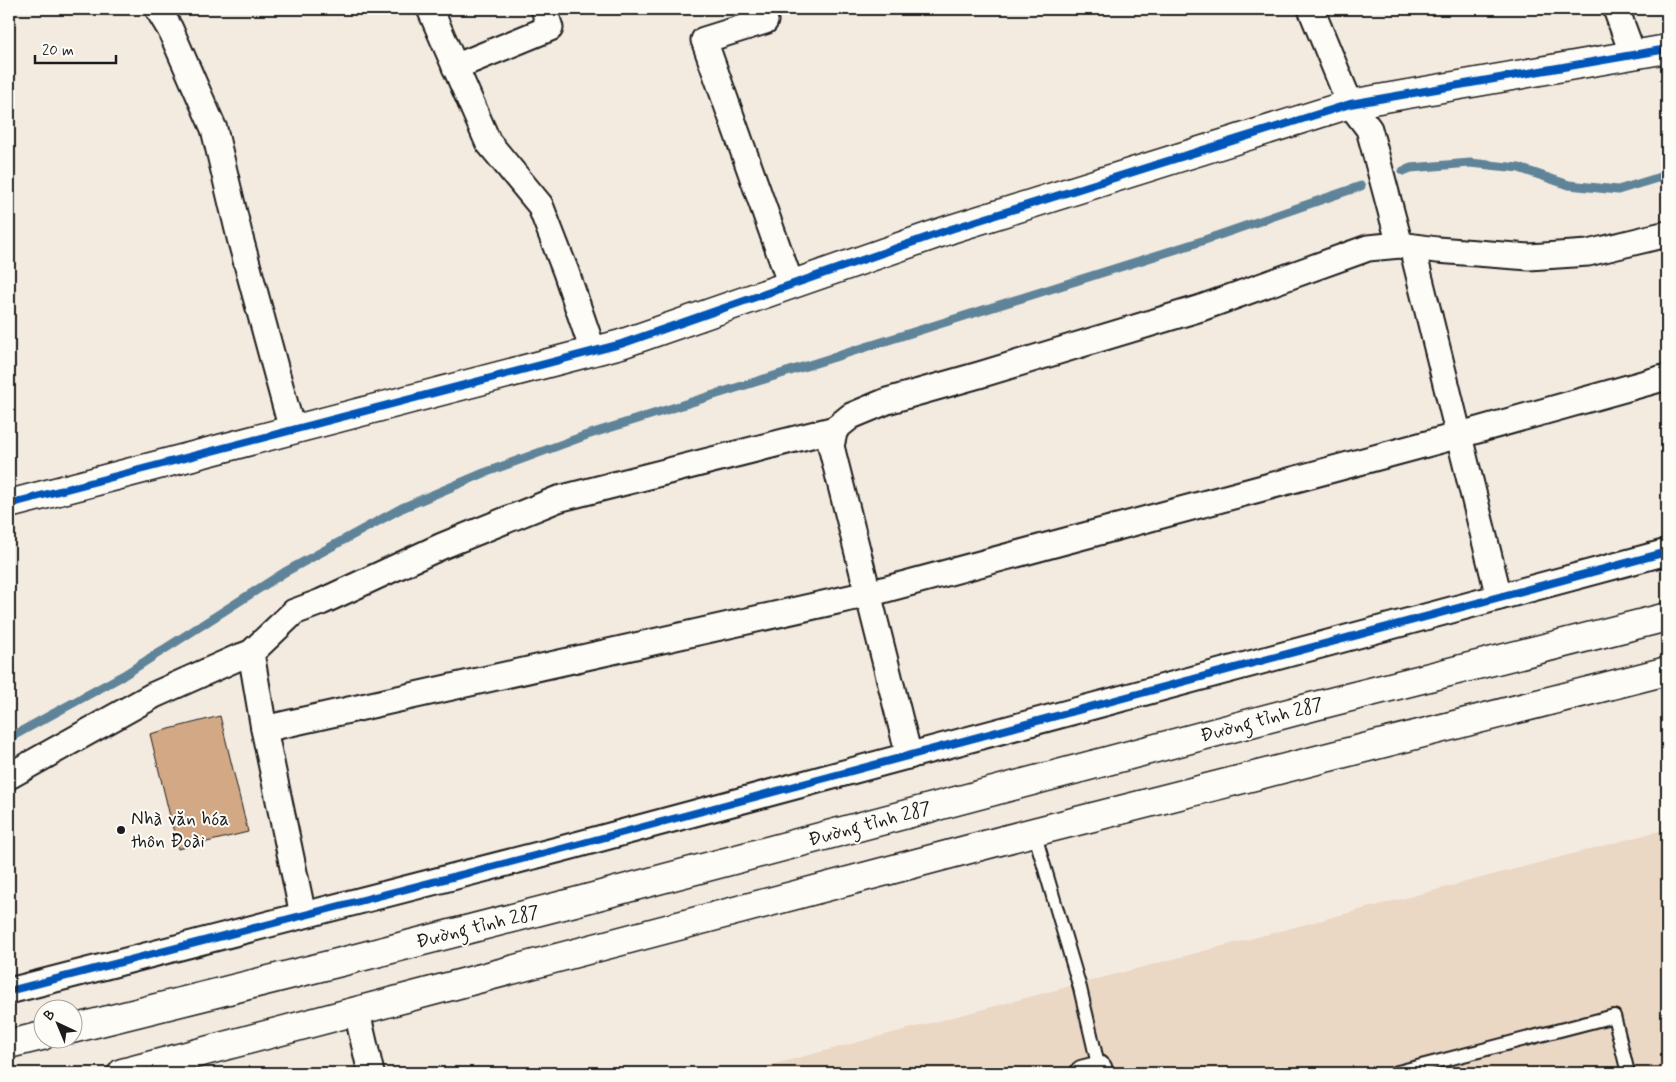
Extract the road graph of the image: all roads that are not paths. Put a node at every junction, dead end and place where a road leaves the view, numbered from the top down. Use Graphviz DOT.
graph roads {
  1 [pos="158,9"];
  2 [pos="430,9"];
  3 [pos="544,9"];
  4 [pos="1311,9"];
  5 [pos="1616,9"];
  6 [pos="765,22"];
  7 [pos="1667,49"];
  8 [pos="1633,55"];
  9 [pos="455,67"];
  10 [pos="1350,104"];
  11 [pos="1667,234"];
  12 [pos="1406,246"];
  13 [pos="791,285"];
  14 [pos="593,351"];
  15 [pos="1667,377"];
  16 [pos="835,429"];
  17 [pos="292,430"];
  18 [pos="1460,435"];
  19 [pos="9,504"];
  20 [pos="1667,552"];
  21 [pos="868,594"];
  22 [pos="1499,598"];
  23 [pos="1667,617"];
  24 [pos="251,653"];
  25 [pos="1667,671"];
  26 [pos="264,729"];
  27 [pos="909,756"];
  28 [pos="9,776"];
  29 [pos="1034,832"];
  30 [pos="303,915"];
  31 [pos="9,991"];
  32 [pos="357,1012"];
  33 [pos="82,1027"];
  34 [pos="32,1038"];
  35 [pos="9,1044"];
  36 [pos="1094,1072"];
  37 [pos="122,1073"];
  38 [pos="371,1073"];
  39 [pos="1394,1073"];
  40 [pos="1628,1073"];
  1 -- 17 [label="street"];
  2 -- 9 [label="street"];
  3 -- 9 [label="street"];
  4 -- 10 [label="street"];
  5 -- 8 [label="street"];
  6 -- 13 [label="street"];
  7 -- 8 [label="main road"];
  8 -- 10 [label="main road"];
  9 -- 14 [label="street"];
  10 -- 12 [label="street"];
  10 -- 13 [label="main road"];
  11 -- 12 [label="street"];
  12 -- 16 [label="street"];
  12 -- 18 [label="street"];
  13 -- 14 [label="main road"];
  14 -- 17 [label="main road"];
  15 -- 18 [label="street"];
  16 -- 21 [label="street"];
  16 -- 24 [label="street"];
  17 -- 19 [label="main road"];
  18 -- 21 [label="street"];
  18 -- 22 [label="street"];
  20 -- 22 [label="street"];
  21 -- 26 [label="street"];
  21 -- 27 [label="street"];
  22 -- 27 [label="street"];
  23 -- 33 [label="main road, Đường tỉnh 287"];
  24 -- 26 [label="street"];
  24 -- 28 [label="street"];
  25 -- 29 [label="main road"];
  26 -- 30 [label="street"];
  27 -- 30 [label="street"];
  29 -- 32 [label="main road"];
  29 -- 36 [label="lane"];
  30 -- 31 [label="street"];
  32 -- 37 [label="main road"];
  32 -- 38 [label="street"];
  34 -- 35 [label="main road"];
  39 -- 40 [label="lane"];
}
